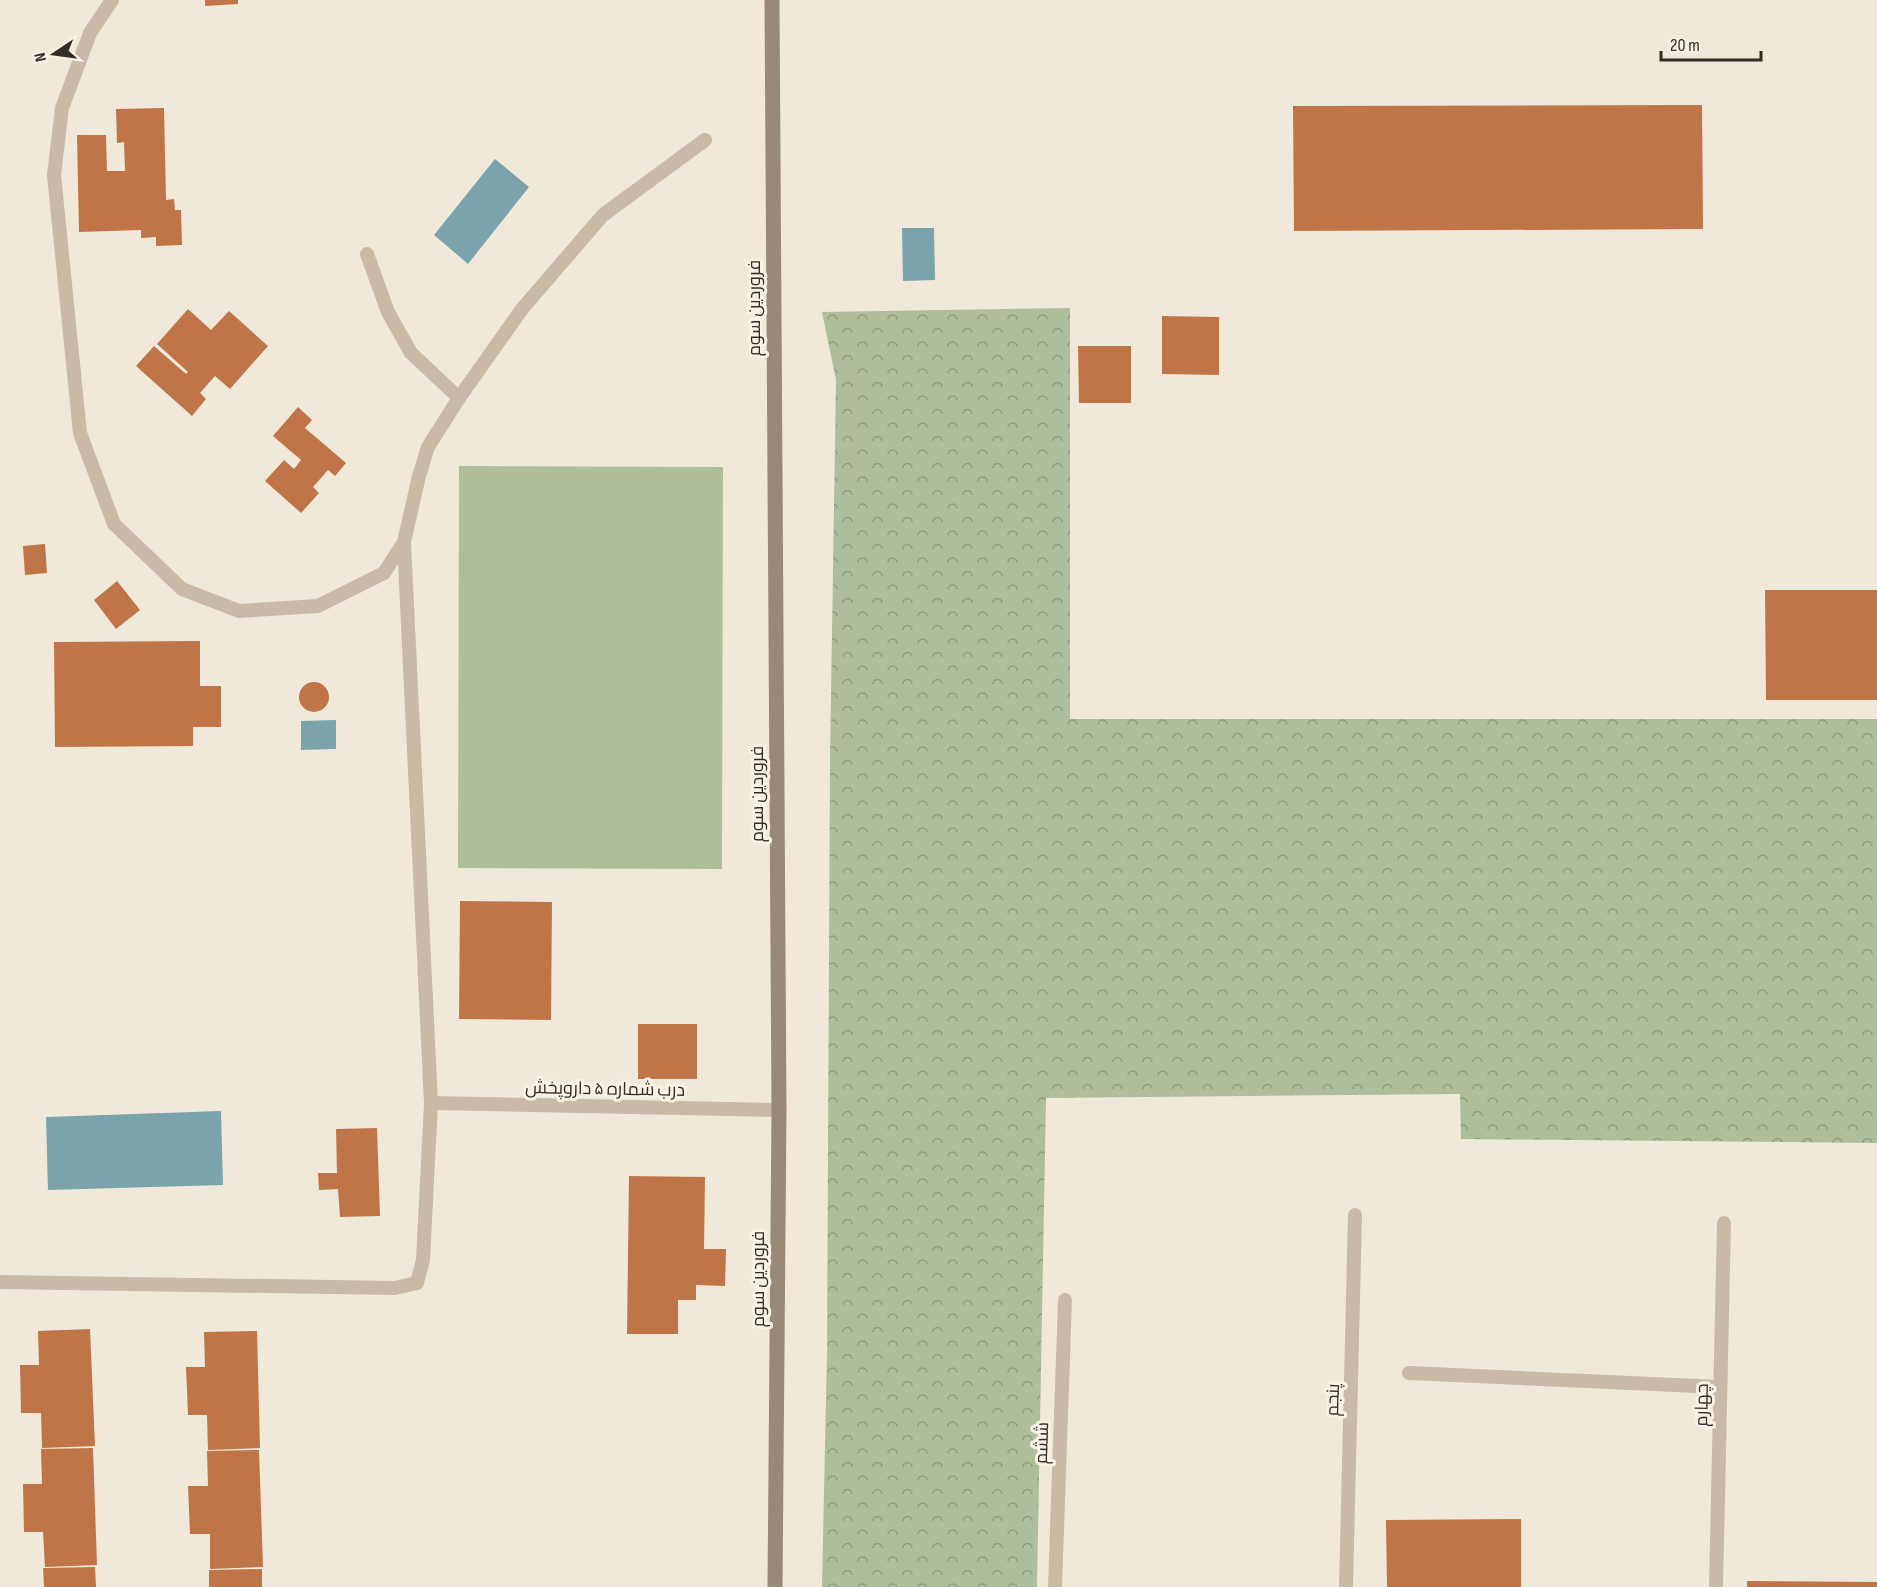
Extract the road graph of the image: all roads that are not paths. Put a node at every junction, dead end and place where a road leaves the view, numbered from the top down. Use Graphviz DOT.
graph roads {
  1 [pos="112,0"];
  2 [pos="772,0"];
  3 [pos="705,140"];
  4 [pos="367,254"];
  5 [pos="459,398"];
  6 [pos="404,542"];
  7 [pos="431,1103"];
  8 [pos="779,1110"];
  9 [pos="1355,1215"];
  10 [pos="1724,1223"];
  11 [pos="0,1282"];
  12 [pos="1065,1300"];
  13 [pos="1409,1373"];
  14 [pos="1720,1387"];
  15 [pos="775,1587"];
  16 [pos="1055,1587"];
  17 [pos="1346,1587"];
  18 [pos="1716,1587"];
  1 -- 6 [label="lane"];
  2 -- 8 [label="street, فروردین سوم"];
  3 -- 5 [label="lane"];
  4 -- 5 [label="lane"];
  5 -- 6 [label="lane"];
  6 -- 7 [label="lane"];
  7 -- 8 [label="lane, درب شماره ۵ داروپخش"];
  7 -- 11 [label="lane"];
  8 -- 15 [label="street, فروردین سوم"];
  9 -- 17 [label="lane, پنجم"];
  10 -- 14 [label="lane, چهارم"];
  12 -- 16 [label="lane, ششم"];
  13 -- 14 [label="lane"];
  14 -- 18 [label="lane, چهارم"];
}
